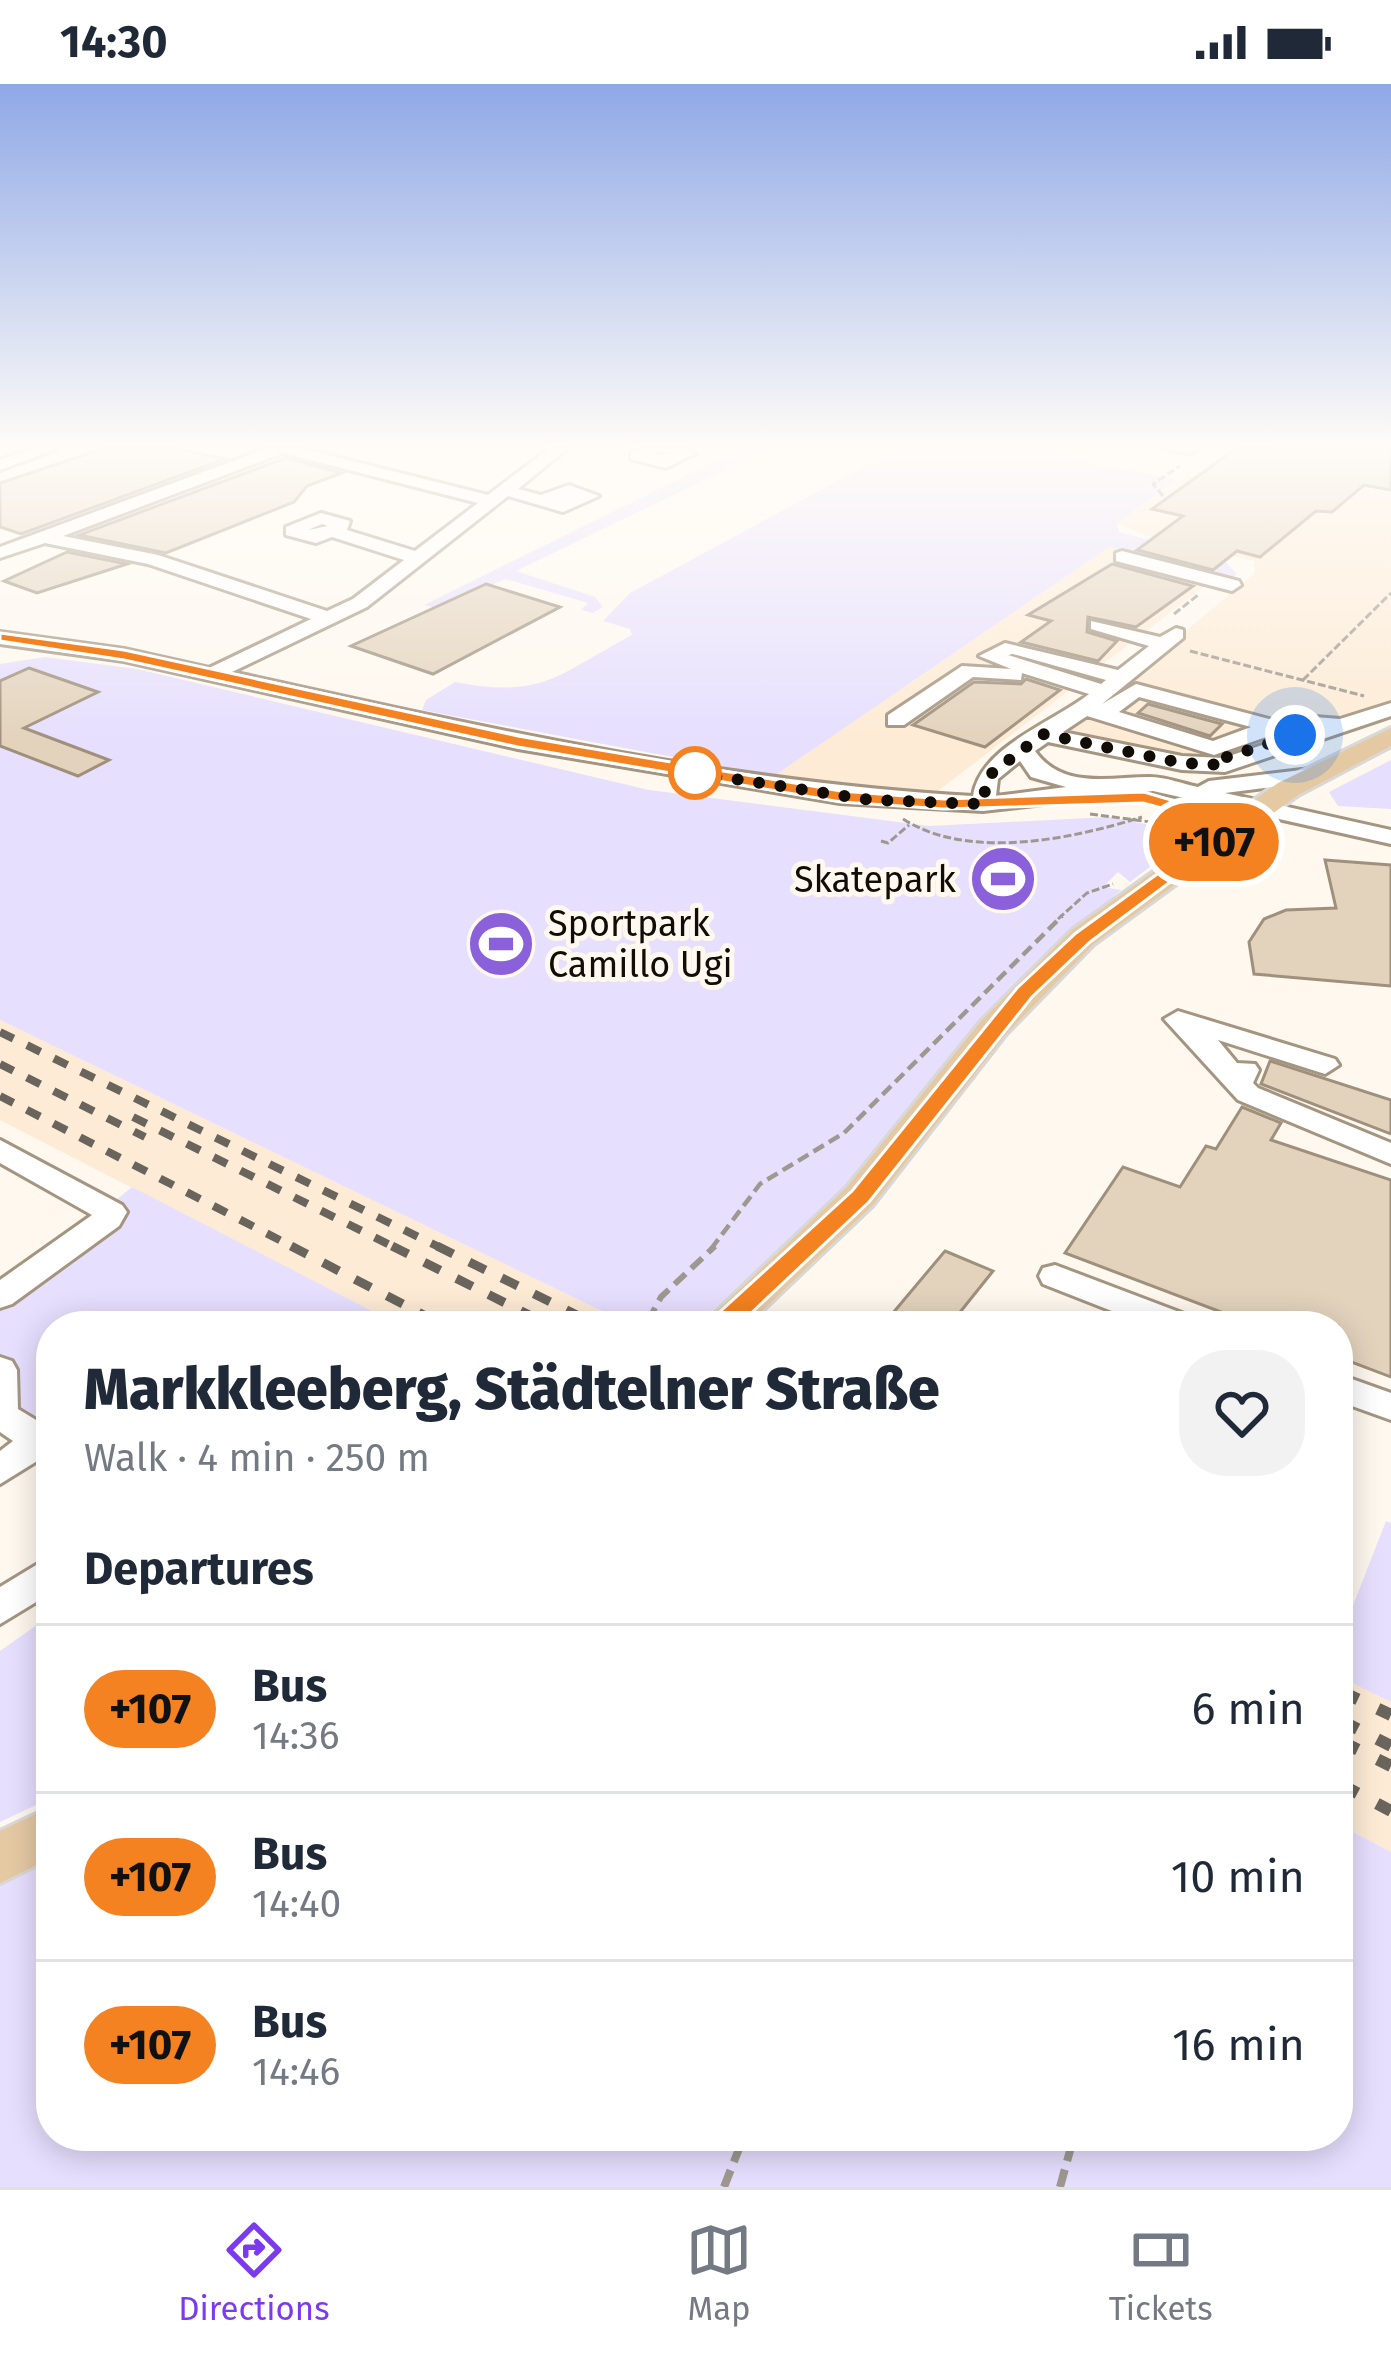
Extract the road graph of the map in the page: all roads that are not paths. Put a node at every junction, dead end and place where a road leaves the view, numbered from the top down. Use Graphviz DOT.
graph roads {
  1 [pos="78,546"];
  2 [pos="380,546"];
  3 [pos="433,546"];
  4 [pos="1122,557"];
  5 [pos="418,558"];
  6 [pos="1232,586"];
  7 [pos="328,618"];
  8 [pos="1098,625"];
  9 [pos="0,638"];
  10 [pos="212,674"];
  11 [pos="314,676"];
  12 [pos="292,690"];
  13 [pos="414,698"];
  14 [pos="1103,698"];
  15 [pos="1391,709"];
  16 [pos="389,713"];
  17 [pos="1136,716"];
  18 [pos="896,720"];
  19 [pos="1337,725"];
  20 [pos="1271,726"];
  21 [pos="1214,732"];
  22 [pos="1043,734"];
  23 [pos="1391,736"];
  24 [pos="1241,739"];
  25 [pos="1023,749"];
  26 [pos="1310,776"];
  27 [pos="1104,789"];
  28 [pos="1192,789"];
  29 [pos="1012,803"];
  30 [pos="983,804"];
  31 [pos="1079,805"];
  32 [pos="1249,816"];
  33 [pos="1391,837"];
  34 [pos="1258,1046"];
  35 [pos="1325,1065"];
  36 [pos="1237,1085"];
  37 [pos="0,1150"];
  38 [pos="1391,1154"];
  39 [pos="1055,1276"];
  40 [pos="0,1296"];
  41 [pos="737,1311"];
  42 [pos="1145,1311"];
  43 [pos="0,1370"];
  44 [pos="1353,1393"];
  45 [pos="1391,1407"];
  46 [pos="0,1413"];
  47 [pos="36,1436"];
  48 [pos="36,1449"];
  49 [pos="0,1471"];
  50 [pos="36,1583"];
  51 [pos="0,1608"];
  52 [pos="36,1839"];
  53 [pos="0,1858"];
  1 -- 7 [label="street"];
  2 -- 5 [label="street"];
  3 -- 5 [label="street"];
  4 -- 6 [label="street"];
  5 -- 7 [label="street"];
  7 -- 10 [label="street"];
  8 -- 14 [label="street"];
  9 -- 10 [label="street"];
  10 -- 12 [label="street"];
  11 -- 12 [label="street"];
  12 -- 16 [label="street"];
  13 -- 16 [label="street"];
  14 -- 14 [label="street"];
  14 -- 17 [label="street"];
  14 -- 18 [label="street"];
  14 -- 20 [label="street"];
  14 -- 22 [label="street"];
  14 -- 24 [label="street"];
  15 -- 19 [label="street"];
  16 -- 30 [label="street"];
  19 -- 20 [label="street"];
  19 -- 22 [label="street"];
  20 -- 24 [label="street"];
  21 -- 24 [label="street"];
  22 -- 25 [label="street"];
  23 -- 26 [label="main road"];
  25 -- 27 [label="street"];
  25 -- 29 [label="street"];
  25 -- 30 [label="street"];
  26 -- 28 [label="street"];
  26 -- 32 [label="main road"];
  27 -- 28 [label="street"];
  27 -- 31 [label="street"];
  28 -- 32 [label="street"];
  29 -- 30 [label="street"];
  29 -- 31 [label="street"];
  31 -- 32 [label="street"];
  32 -- 33 [label="street"];
  32 -- 41 [label="main road"];
  34 -- 35 [label="street"];
  34 -- 36 [label="street"];
  34 -- 36 [label="street"];
  36 -- 38 [label="street"];
  37 -- 40 [label="street"];
  39 -- 42 [label="street"];
  43 -- 46 [label="street"];
  44 -- 45 [label="street"];
  46 -- 47 [label="street"];
  48 -- 49 [label="street"];
  50 -- 51 [label="street"];
  52 -- 53 [label="main road"];
}
